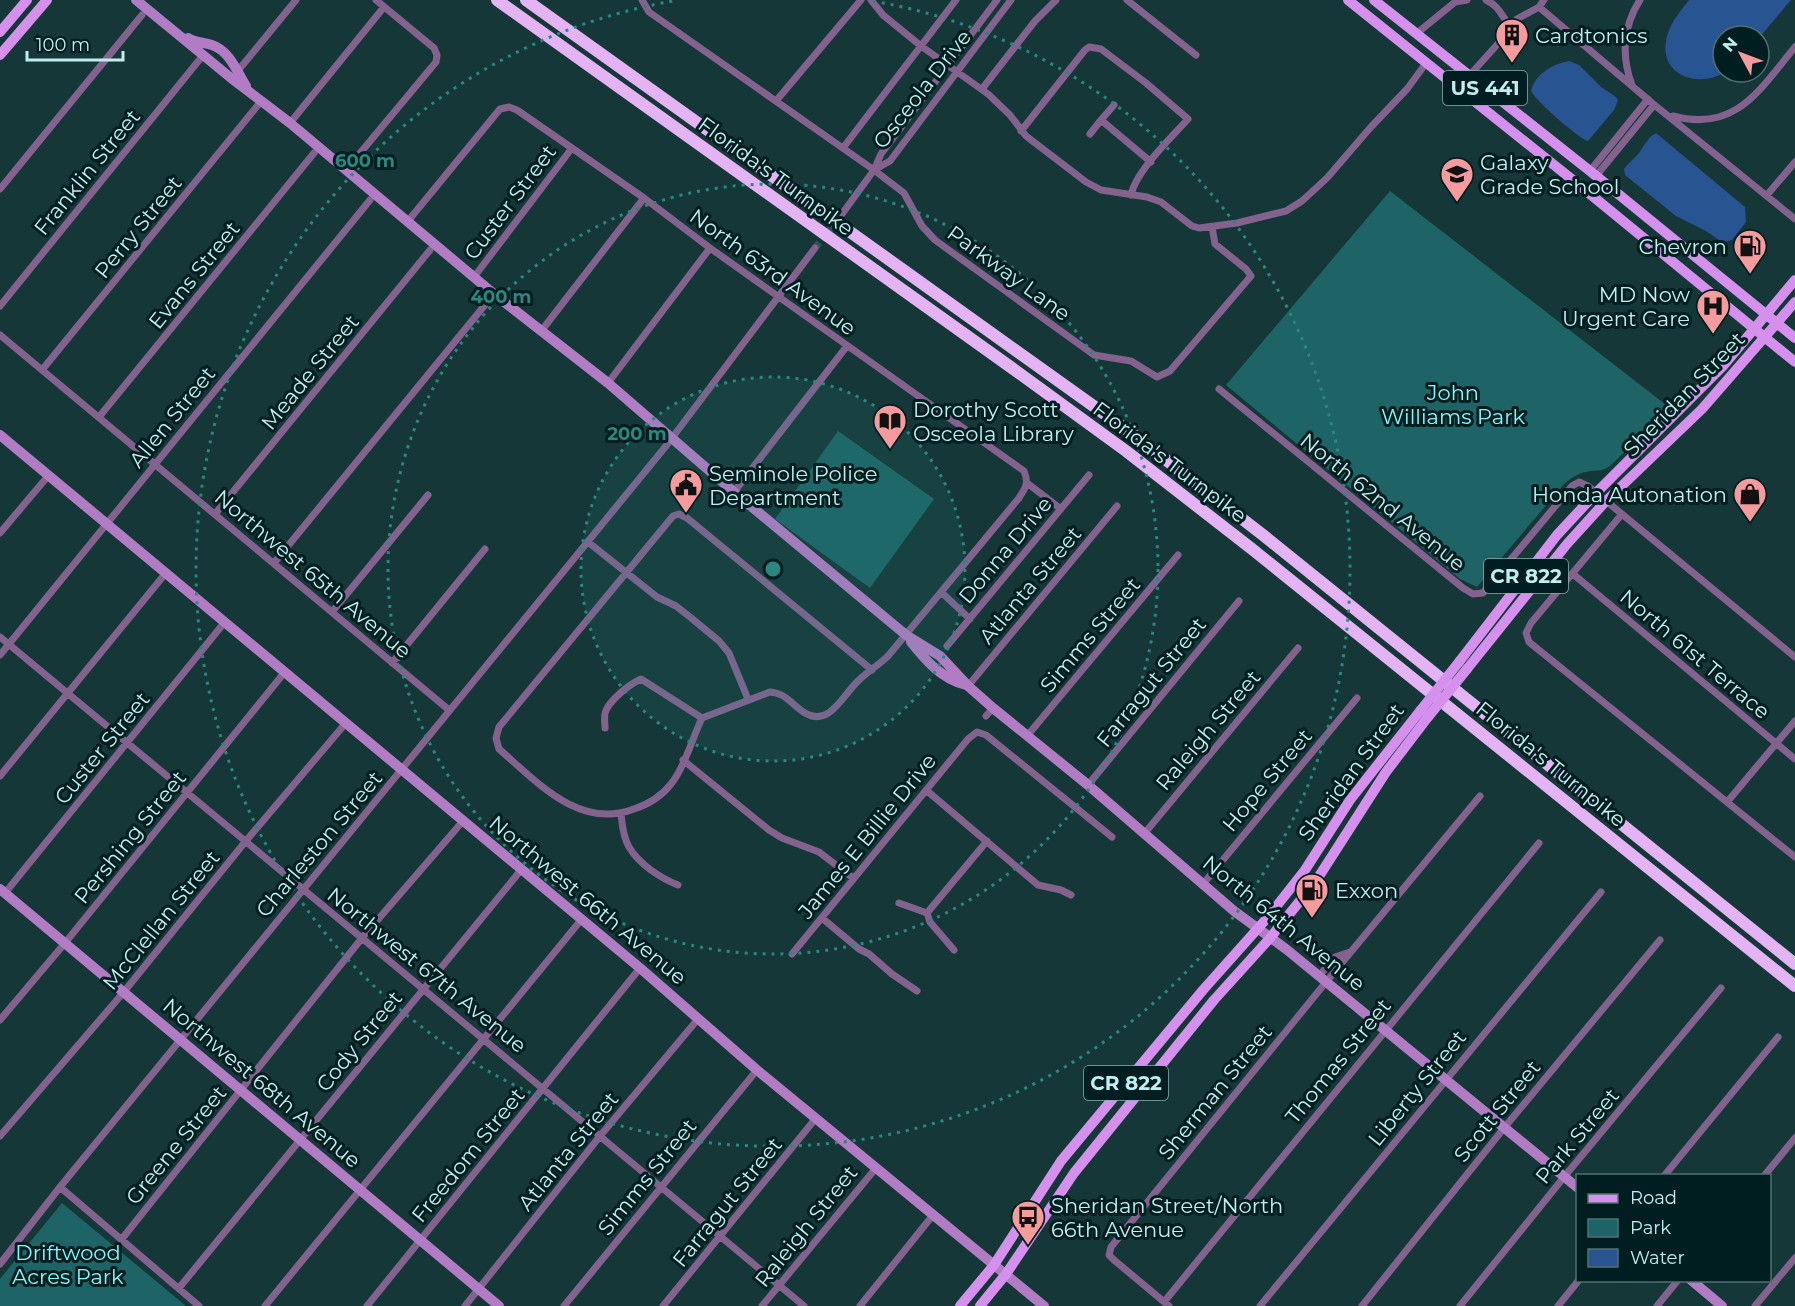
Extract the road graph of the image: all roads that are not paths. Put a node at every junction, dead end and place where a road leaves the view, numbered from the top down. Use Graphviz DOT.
graph roads {
  1 [pos="27,0"];
  2 [pos="46,0"];
  3 [pos="136,0"];
  4 [pos="296,0"];
  5 [pos="376,0"];
  6 [pos="496,0"];
  7 [pos="526,0"];
  8 [pos="642,0"];
  9 [pos="861,0"];
  10 [pos="871,0"];
  11 [pos="956,0"];
  12 [pos="997,0"];
  13 [pos="1011,0"];
  14 [pos="1056,0"];
  15 [pos="1127,0"];
  16 [pos="1348,0"];
  17 [pos="1374,0"];
  18 [pos="1467,0"];
  19 [pos="1486,0"];
  20 [pos="1544,0"];
  21 [pos="1640,0"];
  22 [pos="384,7"];
  23 [pos="1539,7"];
  24 [pos="142,15"];
  25 [pos="1512,28"];
  26 [pos="0,32"];
  27 [pos="1416,34"];
  28 [pos="921,46"];
  29 [pos="1795,47"];
  30 [pos="0,55"];
  31 [pos="1196,55"];
  32 [pos="200,59"];
  33 [pos="1427,62"];
  34 [pos="950,65"];
  35 [pos="957,71"];
  36 [pos="234,75"];
  37 [pos="1469,76"];
  38 [pos="1633,87"];
  39 [pos="982,89"];
  40 [pos="1647,99"];
  41 [pos="776,101"];
  42 [pos="258,105"];
  43 [pos="1114,105"];
  44 [pos="1654,105"];
  45 [pos="1667,115"];
  46 [pos="1101,120"];
  47 [pos="290,123"];
  48 [pos="1021,131"];
  49 [pos="1090,134"];
  50 [pos="572,148"];
  51 [pos="843,148"];
  52 [pos="314,153"];
  53 [pos="1151,162"];
  54 [pos="1795,162"];
  55 [pos="345,170"];
  56 [pos="874,170"];
  57 [pos="1563,171"];
  58 [pos="1593,173"];
  59 [pos="0,189"];
  60 [pos="1131,195"];
  61 [pos="1767,195"];
  62 [pos="644,198"];
  63 [pos="370,200"];
  64 [pos="842,214"];
  65 [pos="1795,219"];
  66 [pos="408,221"];
  67 [pos="1212,227"];
  68 [pos="710,248"];
  69 [pos="815,248"];
  70 [pos="430,250"];
  71 [pos="474,277"];
  72 [pos="1795,280"];
  73 [pos="779,297"];
  74 [pos="489,300"];
  75 [pos="1795,302"];
  76 [pos="0,306"];
  77 [pos="1766,314"];
  78 [pos="1777,323"];
  79 [pos="1754,328"];
  80 [pos="542,330"];
  81 [pos="0,335"];
  82 [pos="1765,338"];
  83 [pos="1795,338"];
  84 [pos="847,346"];
  85 [pos="1795,362"];
  86 [pos="42,370"];
  87 [pos="608,383"];
  88 [pos="1219,389"];
  89 [pos="99,417"];
  90 [pos="0,435"];
  91 [pos="669,443"];
  92 [pos="155,464"];
  93 [pos="1089,475"];
  94 [pos="48,476"];
  95 [pos="1027,483"];
  96 [pos="734,492"];
  97 [pos="1596,493"];
  98 [pos="428,495"];
  99 [pos="1606,501"];
  100 [pos="1118,506"];
  101 [pos="1061,509"];
  102 [pos="215,514"];
  103 [pos="1622,514"];
  104 [pos="107,524"];
  105 [pos="0,533"];
  106 [pos="588,542"];
  107 [pos="485,549"];
  108 [pos="1178,555"];
  109 [pos="274,563"];
  110 [pos="625,572"];
  111 [pos="165,574"];
  112 [pos="1573,574"];
  113 [pos="941,592"];
  114 [pos="1239,601"];
  115 [pos="332,612"];
  116 [pos="970,619"];
  117 [pos="224,623"];
  118 [pos="906,635"];
  119 [pos="0,637"];
  120 [pos="8,644"];
  121 [pos="947,646"];
  122 [pos="1298,648"];
  123 [pos="0,654"];
  124 [pos="1795,657"];
  125 [pos="392,663"];
  126 [pos="1463,665"];
  127 [pos="872,670"];
  128 [pos="284,673"];
  129 [pos="968,686"];
  130 [pos="67,693"];
  131 [pos="1358,698"];
  132 [pos="748,699"];
  133 [pos="449,710"];
  134 [pos="1424,714"];
  135 [pos="702,718"];
  136 [pos="1795,721"];
  137 [pos="345,724"];
  138 [pos="605,728"];
  139 [pos="1027,736"];
  140 [pos="127,743"];
  141 [pos="1776,744"];
  142 [pos="1795,759"];
  143 [pos="683,760"];
  144 [pos="402,770"];
  145 [pos="0,776"];
  146 [pos="1088,785"];
  147 [pos="926,790"];
  148 [pos="187,793"];
  149 [pos="1480,796"];
  150 [pos="1728,801"];
  151 [pos="621,814"];
  152 [pos="463,821"];
  153 [pos="1144,834"];
  154 [pos="1112,837"];
  155 [pos="987,841"];
  156 [pos="246,842"];
  157 [pos="1539,843"];
  158 [pos="1795,857"];
  159 [pos="521,870"];
  160 [pos="853,878"];
  161 [pos="1203,884"];
  162 [pos="678,885"];
  163 [pos="303,890"];
  164 [pos="2,891"];
  165 [pos="1601,892"];
  166 [pos="1071,895"];
  167 [pos="899,903"];
  168 [pos="927,913"];
  169 [pos="822,918"];
  170 [pos="581,920"];
  171 [pos="1258,929"];
  172 [pos="362,938"];
  173 [pos="1270,938"];
  174 [pos="1660,939"];
  175 [pos="65,944"];
  176 [pos="954,950"];
  177 [pos="792,954"];
  178 [pos="1795,964"];
  179 [pos="640,968"];
  180 [pos="1322,979"];
  181 [pos="1795,986"];
  182 [pos="1721,988"];
  183 [pos="422,989"];
  184 [pos="917,991"];
  185 [pos="123,993"];
  186 [pos="698,1019"];
  187 [pos="0,1020"];
  188 [pos="1384,1030"];
  189 [pos="1778,1037"];
  190 [pos="483,1038"];
  191 [pos="180,1039"];
  192 [pos="757,1070"];
  193 [pos="1445,1079"];
  194 [pos="543,1087"];
  195 [pos="241,1091"];
  196 [pos="816,1118"];
  197 [pos="1504,1128"];
  198 [pos="0,1136"];
  199 [pos="600,1136"];
  200 [pos="1795,1138"];
  201 [pos="301,1141"];
  202 [pos="876,1168"];
  203 [pos="1666,1174"];
  204 [pos="1766,1174"];
  205 [pos="1564,1177"];
  206 [pos="661,1186"];
  207 [pos="1576,1186"];
  208 [pos="60,1187"];
  209 [pos="360,1190"];
  210 [pos="933,1215"];
  211 [pos="720,1236"];
  212 [pos="121,1240"];
  213 [pos="421,1240"];
  214 [pos="1795,1258"];
  215 [pos="0,1264"];
  216 [pos="994,1265"];
  217 [pos="1006,1275"];
  218 [pos="1578,1282"];
  219 [pos="1677,1282"];
  220 [pos="1692,1282"];
  221 [pos="779,1285"];
  222 [pos="179,1288"];
  223 [pos="478,1289"];
  224 [pos="1167,1304"];
  225 [pos="199,1306"];
  226 [pos="265,1306"];
  227 [pos="367,1306"];
  228 [pos="465,1306"];
  229 [pos="499,1306"];
  230 [pos="564,1306"];
  231 [pos="663,1306"];
  232 [pos="762,1306"];
  233 [pos="804,1306"];
  234 [pos="860,1306"];
  235 [pos="960,1306"];
  236 [pos="980,1306"];
  237 [pos="1044,1306"];
  238 [pos="1260,1306"];
  239 [pos="1362,1306"];
  240 [pos="1460,1306"];
  241 [pos="1558,1306"];
  242 [pos="1657,1306"];
  243 [pos="1722,1306"];
  244 [pos="1755,1306"];
  1 -- 26 [label="main road"];
  2 -- 30 [label="main road"];
  3 -- 36 [label="street, North 64th Avenue"];
  4 -- 36 [label="street"];
  5 -- 22 [label="street"];
  6 -- 181 [label="highway, Florida's Turnpike"];
  7 -- 178 [label="highway, Florida's Turnpike"];
  8 -- 41 [label="street, Parkway Lane"];
  9 -- 41 [label="street"];
  10 -- 28 [label="street"];
  11 -- 28 [label="street"];
  12 -- 34 [label="street, Osceola Drive"];
  13 -- 35 [label="street, Osceola Drive"];
  14 -- 39 [label="street"];
  15 -- 31 [label="street"];
  16 -- 33 [label="main road, US 441"];
  17 -- 27 [label="main road, US 441"];
  18 -- 27 [label="street"];
  19 -- 25 [label="street"];
  20 -- 23 [label="street"];
  21 -- 38 [label="street"];
  22 -- 47 [label="street"];
  22 -- 55 [label="street"];
  23 -- 25 [label="street"];
  23 -- 38 [label="street"];
  24 -- 59 [label="street"];
  25 -- 37 [label="street"];
  27 -- 37 [label="main road, US 441"];
  28 -- 34 [label="street"];
  28 -- 51 [label="street"];
  29 -- 45 [label="street"];
  32 -- 76 [label="street, Franklin Street"];
  33 -- 57 [label="main road, US 441"];
  33 -- 67 [label="street"];
  34 -- 35 [label="street"];
  34 -- 56 [label="street, Osceola Drive"];
  35 -- 39 [label="street"];
  35 -- 56 [label="street, Osceola Drive"];
  36 -- 47 [label="street, North 64th Avenue"];
  37 -- 58 [label="main road, US 441"];
  38 -- 40 [label="street"];
  39 -- 48 [label="street"];
  40 -- 44 [label="street"];
  40 -- 58 [label="street"];
  41 -- 51 [label="street, Parkway Lane"];
  42 -- 86 [label="street, Perry Street"];
  43 -- 46 [label="street"];
  44 -- 45 [label="street"];
  44 -- 58 [label="street"];
  45 -- 61 [label="street"];
  46 -- 49 [label="street"];
  46 -- 53 [label="street"];
  47 -- 55 [label="street, North 64th Avenue"];
  48 -- 53 [label="street"];
  48 -- 60 [label="street"];
  50 -- 62 [label="street, North 63rd Avenue"];
  50 -- 66 [label="street, North 63rd Avenue"];
  50 -- 71 [label="street, Custer Street"];
  51 -- 56 [label="street, Parkway Lane"];
  52 -- 89 [label="street, Evans Street"];
  53 -- 60 [label="street"];
  54 -- 61 [label="street"];
  55 -- 66 [label="street, North 64th Avenue"];
  56 -- 64 [label="street"];
  56 -- 67 [label="street, Parkway Lane"];
  57 -- 58 [label="main road"];
  57 -- 79 [label="main road, US 441"];
  58 -- 77 [label="main road, US 441"];
  60 -- 67 [label="street"];
  61 -- 65 [label="street"];
  62 -- 68 [label="street, North 63rd Avenue"];
  62 -- 80 [label="street"];
  63 -- 92 [label="street, Allen Street"];
  66 -- 71 [label="street, North 64th Avenue"];
  68 -- 73 [label="street, North 63rd Avenue"];
  68 -- 87 [label="street"];
  69 -- 73 [label="street, Charleston Street"];
  70 -- 102 [label="street, Meade Street"];
  71 -- 80 [label="street, North 64th Avenue"];
  72 -- 77 [label="main road, Sheridan Street"];
  73 -- 84 [label="street, North 63rd Avenue"];
  73 -- 91 [label="street, Charleston Street"];
  74 -- 109 [label="street"];
  75 -- 78 [label="main road, Sheridan Street"];
  77 -- 78 [label="main road, US 441"];
  77 -- 79 [label="main road, Sheridan Street"];
  78 -- 82 [label="main road, Sheridan Street"];
  78 -- 83 [label="main road, US 441"];
  79 -- 82 [label="main road, US 441"];
  79 -- 97 [label="main road, Sheridan Street / CR 822"];
  80 -- 87 [label="street, North 64th Avenue"];
  81 -- 86 [label="street, Northwest 65th Avenue"];
  82 -- 85 [label="main road, US 441"];
  82 -- 99 [label="main road, Sheridan Street / CR 822"];
  84 -- 95 [label="street, North 63rd Avenue"];
  84 -- 96 [label="street"];
  86 -- 89 [label="street, Northwest 65th Avenue"];
  87 -- 91 [label="street, North 64th Avenue"];
  88 -- 97 [label="street, North 62nd Avenue"];
  89 -- 92 [label="street, Northwest 65th Avenue"];
  90 -- 94 [label="street, Northwest 66th Avenue"];
  91 -- 96 [label="street, North 64th Avenue"];
  91 -- 106 [label="street, Charleston Street"];
  92 -- 102 [label="street, Northwest 65th Avenue"];
  92 -- 104 [label="street, Allen Street"];
  93 -- 101 [label="street, Donna Drive"];
  94 -- 104 [label="street, Northwest 66th Avenue"];
  94 -- 105 [label="street"];
  95 -- 101 [label="street"];
  95 -- 113 [label="street"];
  96 -- 118 [label="street, North 64th Avenue"];
  97 -- 99 [label="street"];
  97 -- 126 [label="main road, Sheridan Street / CR 822"];
  98 -- 115 [label="street"];
  99 -- 103 [label="street"];
  99 -- 126 [label="main road, Sheridan Street / CR 822"];
  100 -- 129 [label="street, Atlanta Street"];
  101 -- 116 [label="street, Donna Drive"];
  102 -- 109 [label="street, Northwest 65th Avenue"];
  103 -- 112 [label="street"];
  103 -- 124 [label="street"];
  104 -- 111 [label="street, Northwest 66th Avenue"];
  104 -- 120 [label="street, Allen Street"];
  106 -- 110 [label="street"];
  106 -- 133 [label="street, Charleston Street"];
  107 -- 125 [label="street"];
  108 -- 139 [label="street, Simms Street"];
  109 -- 115 [label="street, Northwest 65th Avenue"];
  110 -- 127 [label="street"];
  110 -- 132 [label="street"];
  110 -- 151 [label="street"];
  111 -- 117 [label="street, Northwest 66th Avenue"];
  111 -- 130 [label="street"];
  112 -- 141 [label="street, North 61st Terrace"];
  112 -- 150 [label="street"];
  113 -- 116 [label="street"];
  113 -- 118 [label="street"];
  114 -- 146 [label="street, Farragut Street"];
  115 -- 125 [label="street, Northwest 65th Avenue"];
  116 -- 121 [label="street, Donna Drive"];
  117 -- 128 [label="street, Northwest 66th Avenue"];
  117 -- 140 [label="street, Custer Street"];
  118 -- 127 [label="street"];
  118 -- 129 [label="street, North 64th Avenue"];
  119 -- 120 [label="street, Northwest 67th Avenue"];
  120 -- 123 [label="street, Allen Street"];
  120 -- 130 [label="street, Northwest 67th Avenue"];
  122 -- 153 [label="street, Raleigh Street"];
  125 -- 133 [label="street, Northwest 65th Avenue"];
  126 -- 134 [label="main road, Sheridan Street / CR 822, bridge"];
  127 -- 132 [label="street"];
  128 -- 137 [label="street, Northwest 66th Avenue"];
  128 -- 148 [label="street, Pershing Street"];
  129 -- 139 [label="street, North 64th Avenue"];
  130 -- 140 [label="street, Northwest 67th Avenue"];
  130 -- 145 [label="street"];
  131 -- 161 [label="street, Hope Street"];
  132 -- 135 [label="street"];
  133 -- 144 [label="street, Charleston Street"];
  134 -- 171 [label="main road, Sheridan Street / CR 822"];
  134 -- 173 [label="main road, Sheridan Street / CR 822"];
  135 -- 138 [label="street"];
  135 -- 143 [label="street"];
  136 -- 141 [label="street"];
  137 -- 144 [label="street, Northwest 66th Avenue"];
  137 -- 156 [label="street, McClellan Street"];
  139 -- 146 [label="street, North 64th Avenue"];
  140 -- 148 [label="street, Northwest 67th Avenue"];
  140 -- 164 [label="street, Custer Street"];
  141 -- 142 [label="street, North 61st Terrace"];
  141 -- 150 [label="street"];
  143 -- 151 [label="street"];
  143 -- 160 [label="street"];
  144 -- 152 [label="street, Northwest 66th Avenue"];
  144 -- 163 [label="street, Charleston Street"];
  146 -- 153 [label="street, North 64th Avenue"];
  147 -- 154 [label="street, James E Billie Drive"];
  147 -- 155 [label="street"];
  147 -- 160 [label="street, James E Billie Drive"];
  148 -- 156 [label="street, Northwest 67th Avenue"];
  148 -- 175 [label="street, Pershing Street"];
  149 -- 180 [label="street, Sherman Street"];
  150 -- 158 [label="street"];
  151 -- 162 [label="street"];
  152 -- 159 [label="street, Northwest 66th Avenue"];
  152 -- 172 [label="street, Greene Street"];
  153 -- 161 [label="street, North 64th Avenue"];
  155 -- 166 [label="street"];
  155 -- 168 [label="street"];
  156 -- 163 [label="street, Northwest 67th Avenue"];
  156 -- 185 [label="street, McClellan Street"];
  157 -- 188 [label="street, Thomas Street"];
  159 -- 170 [label="street, Northwest 66th Avenue"];
  159 -- 183 [label="street, Cody Street"];
  160 -- 169 [label="street, James E Billie Drive"];
  161 -- 171 [label="street, North 64th Avenue"];
  163 -- 172 [label="street, Northwest 67th Avenue"];
  163 -- 191 [label="street, Charleston Street"];
  164 -- 175 [label="street, Northwest 68th Avenue"];
  165 -- 193 [label="street, Liberty Street"];
  167 -- 168 [label="street"];
  168 -- 176 [label="street"];
  169 -- 177 [label="street, James E Billie Drive"];
  169 -- 184 [label="street"];
  170 -- 179 [label="street, Northwest 66th Avenue"];
  170 -- 190 [label="street"];
  171 -- 173 [label="street, North 64th Avenue"];
  171 -- 216 [label="main road, Sheridan Street / CR 822"];
  172 -- 183 [label="street, Northwest 67th Avenue"];
  172 -- 195 [label="street, Greene Street"];
  173 -- 180 [label="street, North 64th Avenue"];
  173 -- 217 [label="main road, Sheridan Street / CR 822"];
  174 -- 197 [label="street, Scott Street"];
  175 -- 185 [label="street, Northwest 68th Avenue"];
  175 -- 187 [label="street, Pershing Street"];
  179 -- 186 [label="street, Northwest 66th Avenue"];
  179 -- 194 [label="street, Freedom Street"];
  180 -- 188 [label="street, North 64th Avenue"];
  180 -- 224 [label="street, Sherman Street"];
  182 -- 205 [label="street, Park Street"];
  183 -- 190 [label="street, Northwest 67th Avenue"];
  183 -- 201 [label="street, Cody Street"];
  185 -- 191 [label="street, Northwest 68th Avenue"];
  185 -- 198 [label="street, McClellan Street"];
  186 -- 192 [label="street, Northwest 66th Avenue"];
  186 -- 199 [label="street, Atlanta Street"];
  188 -- 193 [label="street, North 64th Avenue"];
  188 -- 224 [label="street, Thomas Street"];
  189 -- 203 [label="street"];
  190 -- 194 [label="street, Northwest 67th Avenue"];
  190 -- 209 [label="street"];
  191 -- 195 [label="street, Northwest 68th Avenue"];
  191 -- 208 [label="street, Charleston Street"];
  192 -- 196 [label="street, Northwest 66th Avenue"];
  192 -- 206 [label="street, Simms Street"];
  193 -- 197 [label="street, North 64th Avenue"];
  193 -- 238 [label="street, Liberty Street"];
  194 -- 199 [label="street, Northwest 67th Avenue"];
  194 -- 213 [label="street, Freedom Street"];
  195 -- 201 [label="street, Northwest 68th Avenue"];
  195 -- 212 [label="street, Greene Street"];
  196 -- 202 [label="street, Northwest 66th Avenue"];
  196 -- 211 [label="street, Farragut Street"];
  197 -- 205 [label="street, North 64th Avenue"];
  197 -- 239 [label="street, Scott Street"];
  199 -- 206 [label="street, Northwest 67th Avenue"];
  199 -- 223 [label="street, Atlanta Street"];
  200 -- 204 [label="street"];
  201 -- 209 [label="street, Northwest 68th Avenue"];
  201 -- 222 [label="street, Cody Street"];
  202 -- 210 [label="street, Northwest 66th Avenue"];
  202 -- 221 [label="street, Raleigh Street"];
  205 -- 207 [label="street, North 64th Avenue"];
  205 -- 240 [label="street, Park Street"];
  206 -- 211 [label="street, Northwest 67th Avenue"];
  206 -- 230 [label="street, Simms Street"];
  208 -- 212 [label="street"];
  208 -- 215 [label="street, Charleston Street"];
  209 -- 213 [label="street, Northwest 68th Avenue"];
  209 -- 226 [label="street"];
  210 -- 216 [label="street, Northwest 66th Avenue"];
  210 -- 234 [label="street"];
  211 -- 221 [label="street, Northwest 67th Avenue"];
  211 -- 231 [label="street, Farragut Street"];
  212 -- 222 [label="street"];
  213 -- 223 [label="street, Northwest 68th Avenue"];
  213 -- 227 [label="street, Freedom Street"];
  214 -- 244 [label="street"];
  216 -- 217 [label="street, Northwest 66th Avenue"];
  216 -- 235 [label="main road, Sheridan Street / CR 822"];
  217 -- 236 [label="main road, Sheridan Street / CR 822"];
  217 -- 237 [label="street, Northwest 66th Avenue"];
  218 -- 241 [label="street"];
  219 -- 242 [label="street"];
  220 -- 243 [label="street"];
  221 -- 232 [label="street, Raleigh Street"];
  221 -- 233 [label="street, Northwest 67th Avenue"];
  222 -- 225 [label="street"];
  223 -- 228 [label="street, Atlanta Street"];
  223 -- 229 [label="street, Northwest 68th Avenue"];
}
